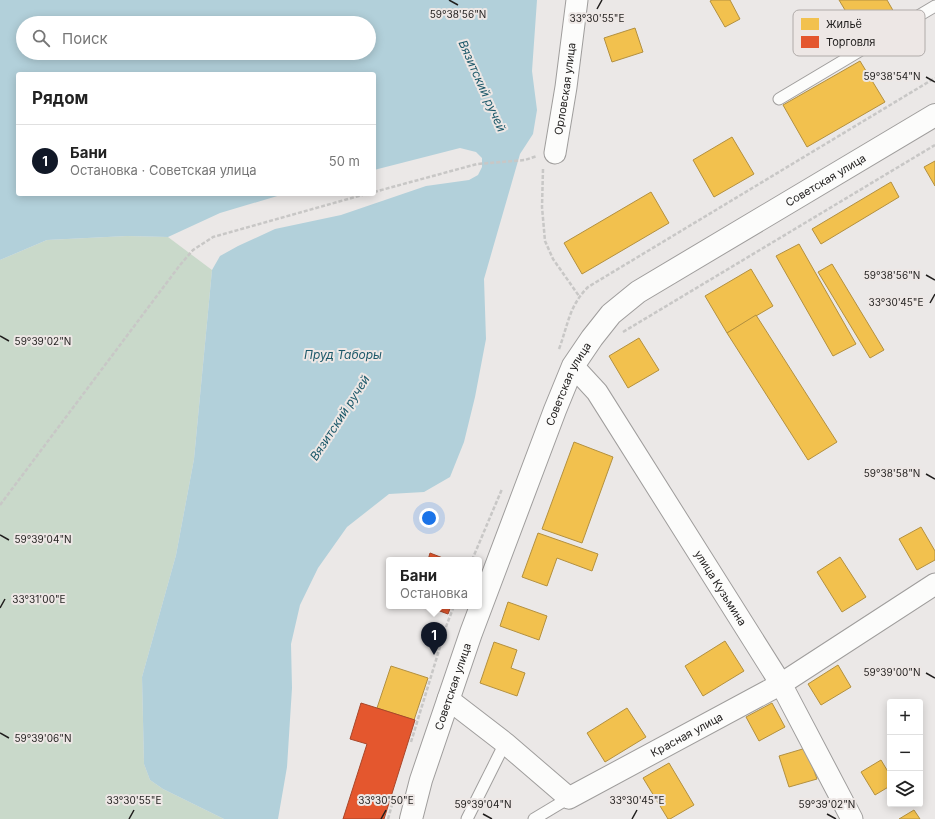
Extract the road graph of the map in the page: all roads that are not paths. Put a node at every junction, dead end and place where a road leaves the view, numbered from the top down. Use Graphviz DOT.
graph roads {
  1 [pos="577,0"];
  2 [pos="935,6"];
  3 [pos="925,12"];
  4 [pos="851,56"];
  5 [pos="779,99"];
  6 [pos="935,114"];
  7 [pos="554,153"];
  8 [pos="573,366"];
  9 [pos="935,584"];
  10 [pos="482,603"];
  11 [pos="480,609"];
  12 [pos="781,684"];
  13 [pos="448,699"];
  14 [pos="505,743"];
  15 [pos="569,798"];
  16 [pos="411,819"];
  17 [pos="467,819"];
  18 [pos="534,819"];
  19 [pos="852,819"];
  1 -- 7 [label="street, Орловская улица"];
  2 -- 3 [label="lane"];
  4 -- 5 [label="lane"];
  6 -- 8 [label="main road, Советская улица"];
  8 -- 10 [label="main road, Советская улица"];
  8 -- 12 [label="street, улица Кузьмина"];
  9 -- 12 [label="street, Красная улица"];
  11 -- 13 [label="main road, Советская улица"];
  12 -- 15 [label="street, Красная улица"];
  12 -- 19 [label="street, улица Кузьмина"];
  13 -- 14 [label="street"];
  13 -- 16 [label="main road, Советская улица"];
  14 -- 15 [label="street"];
  14 -- 17 [label="lane"];
  15 -- 18 [label="lane"];
}
